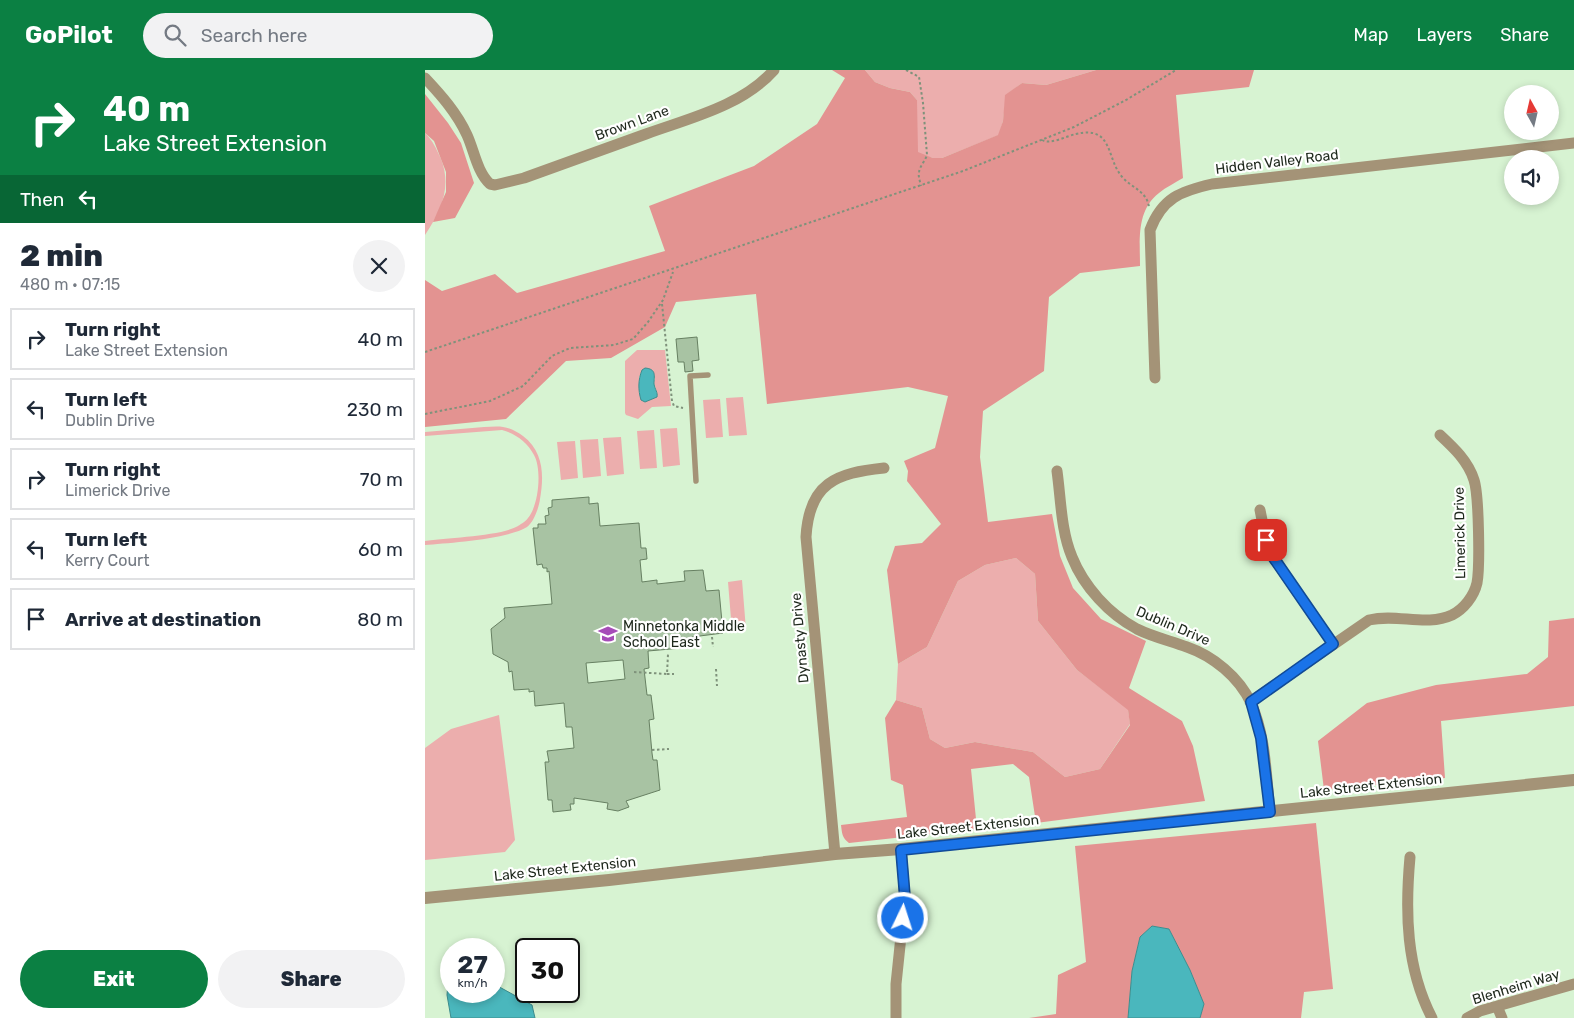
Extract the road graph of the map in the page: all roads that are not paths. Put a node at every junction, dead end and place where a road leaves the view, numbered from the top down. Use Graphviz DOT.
graph roads {
  1 [pos="775,70"];
  2 [pos="425,78"];
  3 [pos="1574,143"];
  4 [pos="708,375"];
  5 [pos="1155,378"];
  6 [pos="1440,434"];
  7 [pos="884,468"];
  8 [pos="1057,472"];
  9 [pos="696,481"];
  10 [pos="1260,510"];
  11 [pos="1333,644"];
  12 [pos="1251,702"];
  13 [pos="1574,780"];
  14 [pos="1270,812"];
  15 [pos="901,850"];
  16 [pos="835,854"];
  17 [pos="1410,857"];
  18 [pos="425,898"];
  19 [pos="1574,984"];
  20 [pos="1497,1006"];
  21 [pos="896,1018"];
  22 [pos="1432,1018"];
  23 [pos="1467,1018"];
  24 [pos="1502,1018"];
  1 -- 2 [label="street, Brown Lane"];
  3 -- 5 [label="street, Hidden Valley Road"];
  4 -- 9 [label="lane"];
  6 -- 11 [label="street, Limerick Drive"];
  7 -- 16 [label="street, Dynasty Drive"];
  8 -- 12 [label="street, Dublin Drive"];
  10 -- 11 [label="street"];
  11 -- 12 [label="street, Limerick Drive"];
  12 -- 14 [label="street, Dublin Drive"];
  13 -- 14 [label="street, Lake Street Extension"];
  14 -- 15 [label="street, Lake Street Extension"];
  15 -- 16 [label="street, Lake Street Extension"];
  15 -- 21 [label="street"];
  16 -- 18 [label="street, Lake Street Extension"];
  17 -- 22 [label="street"];
  19 -- 20 [label="street, Blenheim Way"];
  20 -- 23 [label="street, Blenheim Way"];
  20 -- 24 [label="street"];
}
